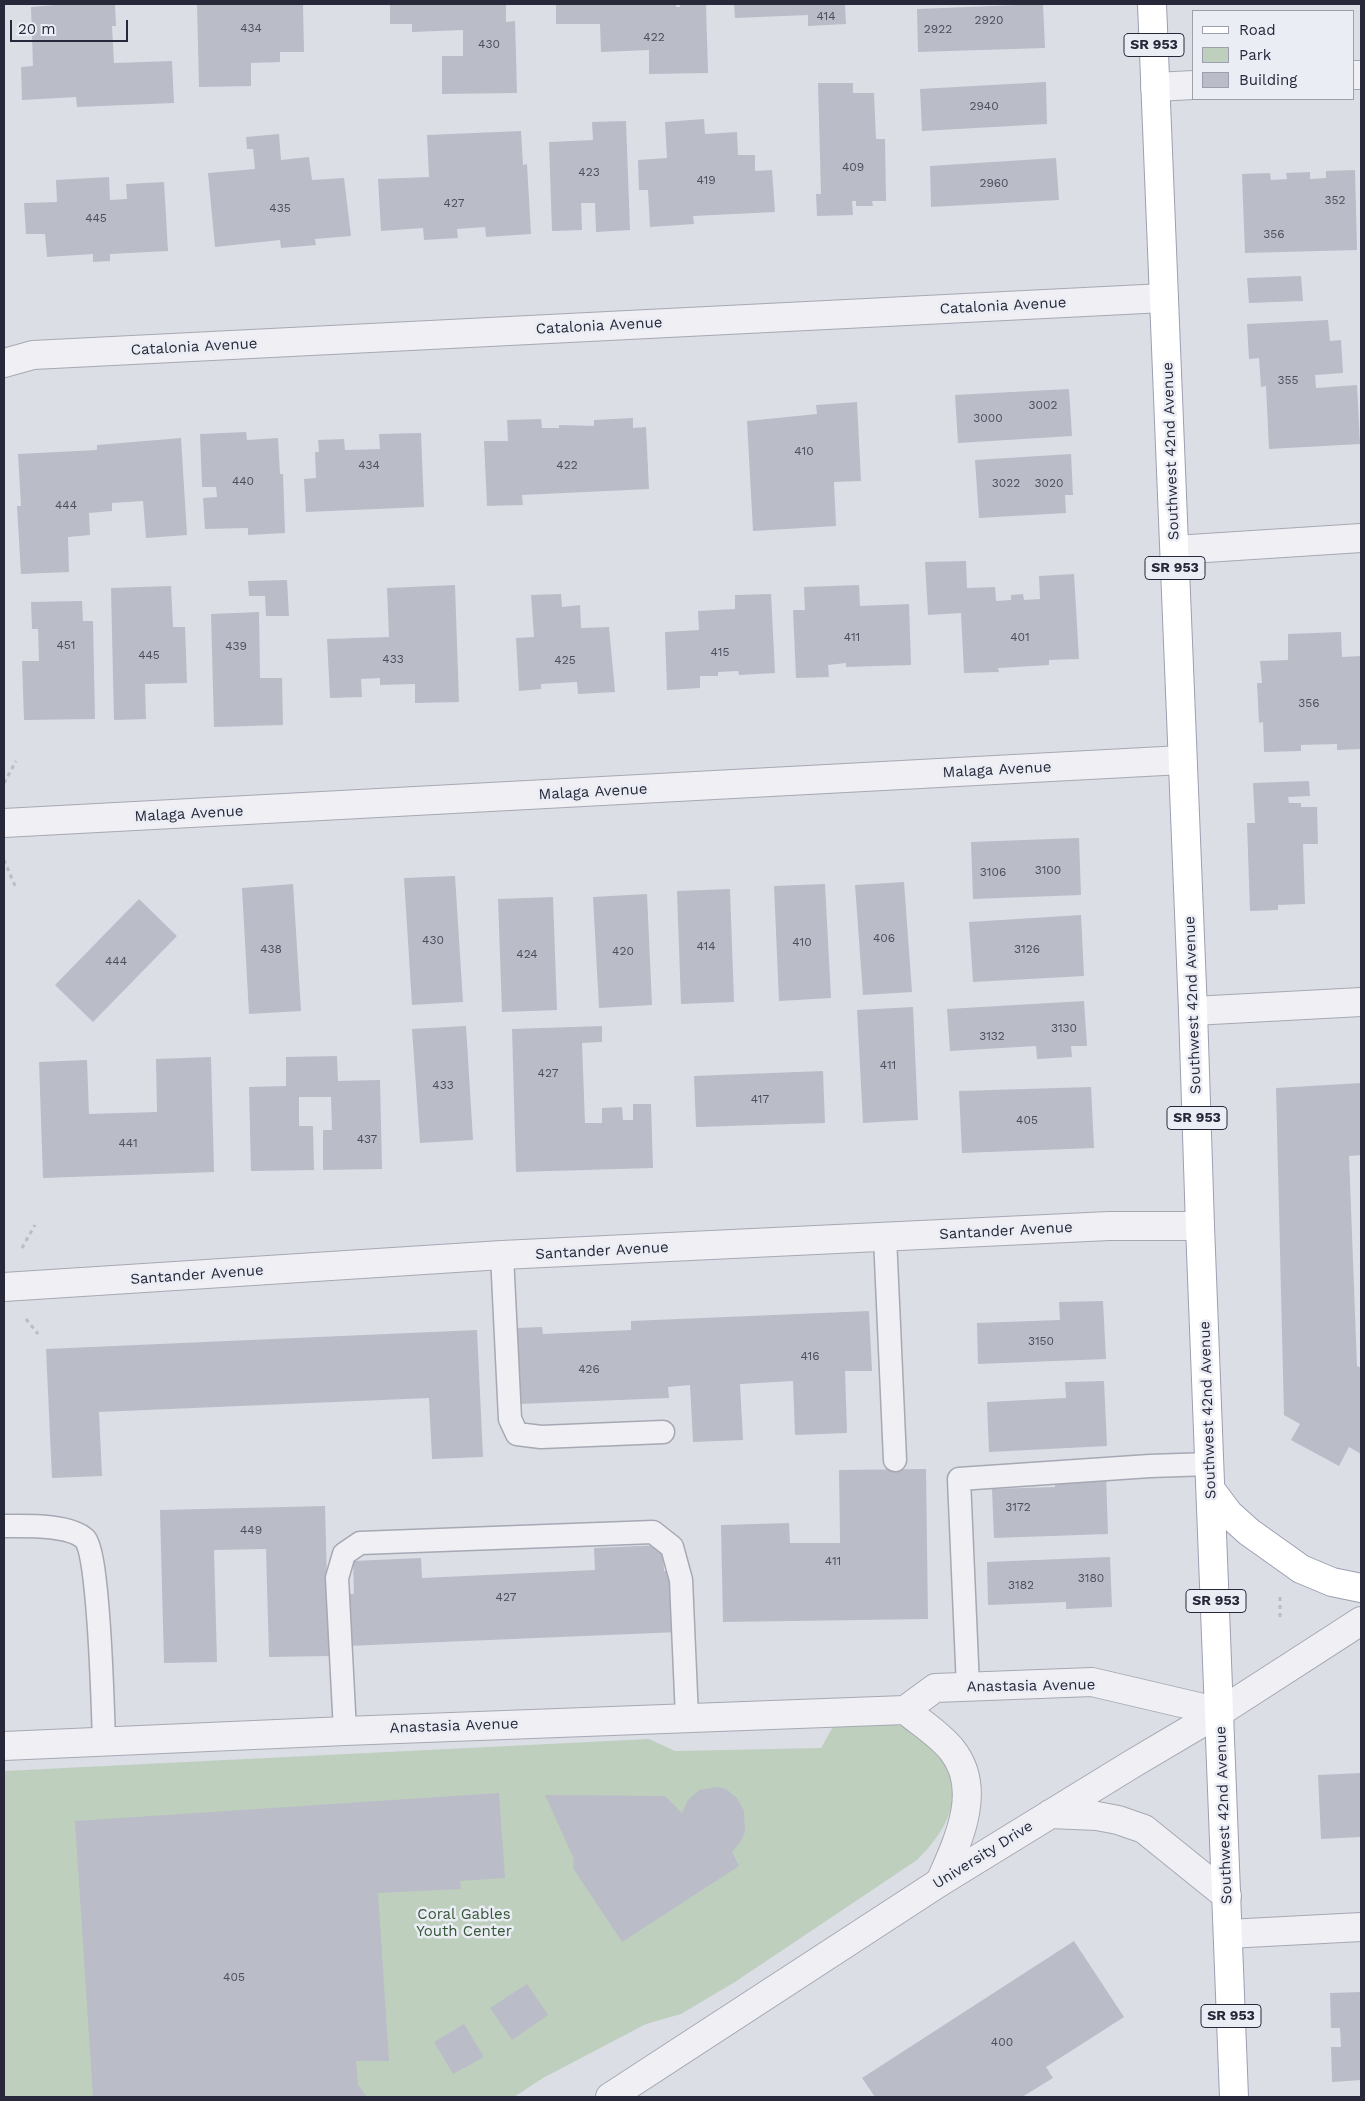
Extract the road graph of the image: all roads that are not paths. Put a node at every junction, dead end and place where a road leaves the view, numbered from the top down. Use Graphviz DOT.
graph roads {
  1 [pos="1152,4"];
  2 [pos="1192,85"];
  3 [pos="1155,87"];
  4 [pos="1164,298"];
  5 [pos="4,346"];
  6 [pos="33,355"];
  7 [pos="4,363"];
  8 [pos="1361,538"];
  9 [pos="1175,550"];
  10 [pos="1182,760"];
  11 [pos="4,823"];
  12 [pos="1361,1002"];
  13 [pos="1194,1011"];
  14 [pos="1200,1226"];
  15 [pos="885,1237"];
  16 [pos="502,1255"];
  17 [pos="4,1287"];
  18 [pos="663,1432"];
  19 [pos="895,1460"];
  20 [pos="1210,1477"];
  21 [pos="4,1526"];
  22 [pos="1361,1588"];
  23 [pos="1361,1621"];
  24 [pos="968,1686"];
  25 [pos="905,1710"];
  26 [pos="1220,1712"];
  27 [pos="687,1718"];
  28 [pos="345,1731"];
  29 [pos="104,1742"];
  30 [pos="4,1746"];
  31 [pos="1050,1814"];
  32 [pos="940,1882"];
  33 [pos="1227,1896"];
  34 [pos="1361,1928"];
  35 [pos="1228,1934"];
  36 [pos="610,2097"];
  37 [pos="1234,2097"];
  1 -- 3 [label="main road, Southwest 42nd Avenue / SR 953"];
  2 -- 3 [label="street"];
  3 -- 4 [label="main road, Southwest 42nd Avenue / SR 953"];
  4 -- 6 [label="street, Catalonia Avenue"];
  4 -- 9 [label="main road, Southwest 42nd Avenue / SR 953"];
  5 -- 6 [label="street, Catalonia Avenue"];
  6 -- 7 [label="street, Catalonia Avenue"];
  8 -- 9 [label="street"];
  9 -- 10 [label="main road, Southwest 42nd Avenue / SR 953"];
  10 -- 11 [label="street, Malaga Avenue"];
  10 -- 13 [label="main road, Southwest 42nd Avenue / SR 953"];
  12 -- 13 [label="street"];
  13 -- 14 [label="main road, Southwest 42nd Avenue / SR 953"];
  14 -- 15 [label="street, Santander Avenue"];
  14 -- 20 [label="main road, Southwest 42nd Avenue / SR 953"];
  15 -- 16 [label="street, Santander Avenue"];
  15 -- 19 [label="lane"];
  16 -- 17 [label="street, Santander Avenue"];
  16 -- 18 [label="lane"];
  20 -- 22 [label="main road"];
  20 -- 24 [label="lane"];
  20 -- 26 [label="main road, Southwest 42nd Avenue / SR 953"];
  21 -- 29 [label="lane"];
  23 -- 26 [label="street, University Drive"];
  24 -- 25 [label="street, Anastasia Avenue"];
  24 -- 26 [label="street, Anastasia Avenue"];
  25 -- 27 [label="street, Anastasia Avenue"];
  25 -- 32 [label="street"];
  26 -- 31 [label="street, University Drive"];
  26 -- 33 [label="main road, Southwest 42nd Avenue / SR 953"];
  27 -- 28 [label="street, Anastasia Avenue"];
  27 -- 28 [label="lane"];
  28 -- 29 [label="street, Anastasia Avenue"];
  29 -- 30 [label="street, Anastasia Avenue"];
  31 -- 32 [label="street, University Drive"];
  31 -- 33 [label="street"];
  32 -- 36 [label="street, University Drive"];
  33 -- 35 [label="main road, Southwest 42nd Avenue / SR 953"];
  34 -- 35 [label="street"];
  35 -- 37 [label="main road, Southwest 42nd Avenue / SR 953"];
}
